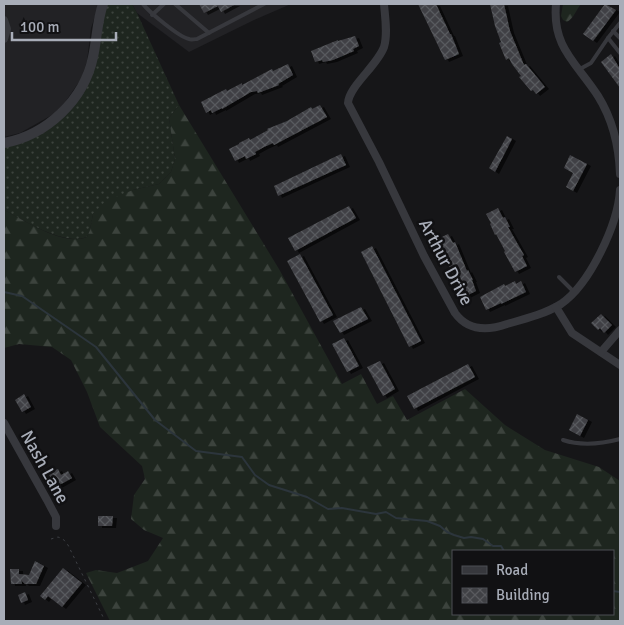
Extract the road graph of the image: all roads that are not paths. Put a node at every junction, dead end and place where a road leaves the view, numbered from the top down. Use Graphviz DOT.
graph roads {
  1 [pos="103,4"];
  2 [pos="143,4"];
  3 [pos="164,4"];
  4 [pos="175,4"];
  5 [pos="264,4"];
  6 [pos="384,4"];
  7 [pos="556,4"];
  8 [pos="152,15"];
  9 [pos="4,20"];
  10 [pos="620,22"];
  11 [pos="613,31"];
  12 [pos="208,33"];
  13 [pos="608,38"];
  14 [pos="620,38"];
  15 [pos="4,39"];
  16 [pos="620,53"];
  17 [pos="578,70"];
  18 [pos="4,143"];
  19 [pos="620,174"];
  20 [pos="620,190"];
  21 [pos="559,277"];
  22 [pos="574,292"];
  23 [pos="556,307"];
  24 [pos="620,330"];
  25 [pos="600,352"];
  26 [pos="620,365"];
  27 [pos="4,423"];
  28 [pos="620,439"];
  29 [pos="563,440"];
  30 [pos="56,526"];
  1 -- 18 [label="street"];
  2 -- 8 [label="lane"];
  3 -- 8 [label="lane"];
  4 -- 12 [label="lane"];
  5 -- 12 [label="lane"];
  6 -- 23 [label="street, Arthur Drive"];
  7 -- 17 [label="street"];
  8 -- 12 [label="lane"];
  9 -- 15 [label="street"];
  10 -- 11 [label="lane"];
  11 -- 13 [label="lane"];
  11 -- 14 [label="lane"];
  13 -- 16 [label="lane"];
  13 -- 17 [label="lane"];
  17 -- 19 [label="street"];
  20 -- 22 [label="street, Arthur Drive"];
  21 -- 22 [label="lane"];
  22 -- 23 [label="street, Arthur Drive"];
  23 -- 25 [label="street"];
  24 -- 25 [label="street"];
  25 -- 26 [label="street"];
  27 -- 30 [label="street, Nash Lane"];
  28 -- 29 [label="lane"];
}
